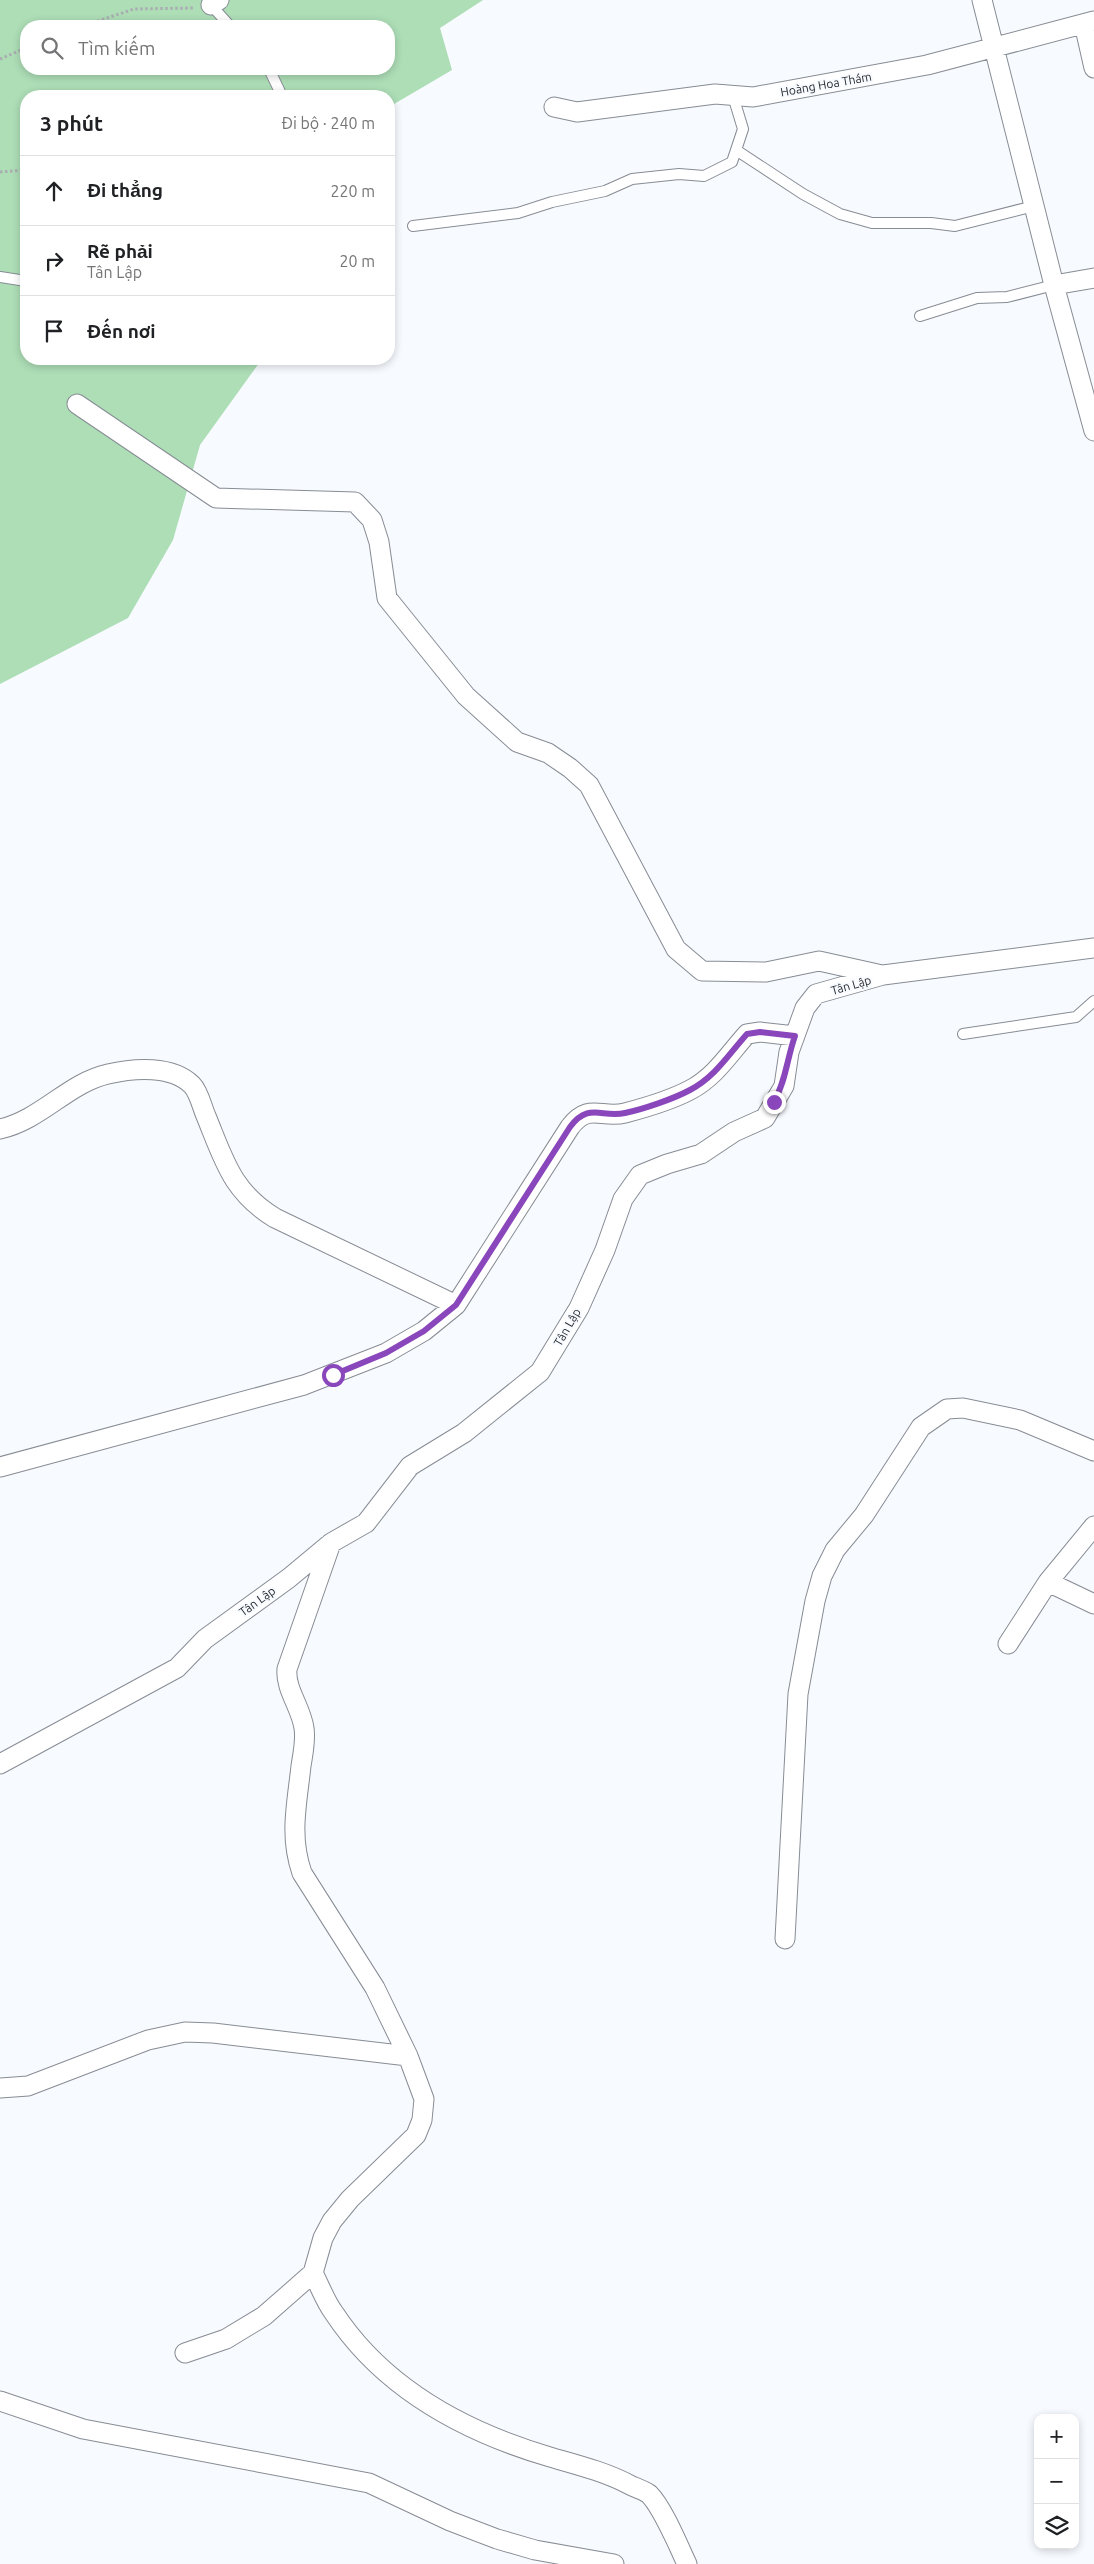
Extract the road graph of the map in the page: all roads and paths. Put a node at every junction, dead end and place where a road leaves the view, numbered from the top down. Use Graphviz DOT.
graph roads {
  1 [pos="982,0"];
  2 [pos="215,2"];
  3 [pos="101,20"];
  4 [pos="226,20"];
  5 [pos="1089,22"];
  6 [pos="995,47"];
  7 [pos="20,51"];
  8 [pos="0,59"];
  9 [pos="1094,68"];
  10 [pos="273,75"];
  11 [pos="279,90"];
  12 [pos="733,96"];
  13 [pos="554,107"];
  14 [pos="736,150"];
  15 [pos="20,170"];
  16 [pos="0,172"];
  17 [pos="1034,206"];
  18 [pos="413,226"];
  19 [pos="0,277"];
  20 [pos="1094,278"];
  21 [pos="20,280"];
  22 [pos="1054,286"];
  23 [pos="920,316"];
  24 [pos="1090,397"];
  25 [pos="77,404"];
  26 [pos="1094,431"];
  27 [pos="1094,948"];
  28 [pos="883,976"];
  29 [pos="1094,1001"];
  30 [pos="963,1034"];
  31 [pos="795,1036"];
  32 [pos="0,1129"];
  33 [pos="456,1305"];
  34 [pos="1094,1451"];
  35 [pos="0,1467"];
  36 [pos="1094,1526"];
  37 [pos="331,1543"];
  38 [pos="1048,1582"];
  39 [pos="1094,1604"];
  40 [pos="1008,1644"];
  41 [pos="0,1764"];
  42 [pos="785,1939"];
  43 [pos="408,2056"];
  44 [pos="0,2088"];
  45 [pos="313,2273"];
  46 [pos="185,2353"];
  47 [pos="0,2400"];
  48 [pos="614,2564"];
  49 [pos="687,2564"];
  1 -- 6 [label="street"];
  2 -- 3 [label="path"];
  2 -- 4 [label="lane"];
  5 -- 6 [label="street, Hoàng Hoa Thám"];
  5 -- 9 [label="street"];
  6 -- 12 [label="street, Hoàng Hoa Thám"];
  6 -- 17 [label="street"];
  7 -- 8 [label="path"];
  10 -- 11 [label="lane"];
  12 -- 13 [label="street, Hoàng Hoa Thám"];
  12 -- 14 [label="lane"];
  14 -- 17 [label="lane"];
  14 -- 18 [label="lane"];
  15 -- 16 [label="path"];
  17 -- 22 [label="street"];
  19 -- 21 [label="lane"];
  20 -- 22 [label="street"];
  22 -- 23 [label="lane"];
  22 -- 24 [label="street"];
  24 -- 26 [label="street"];
  25 -- 28 [label="street"];
  27 -- 28 [label="street, Tân Lập"];
  28 -- 31 [label="street, Tân Lập"];
  29 -- 30 [label="lane"];
  31 -- 33 [label="street"];
  31 -- 37 [label="street, Tân Lập"];
  32 -- 33 [label="street"];
  33 -- 35 [label="street"];
  34 -- 42 [label="street"];
  36 -- 38 [label="street"];
  37 -- 41 [label="street, Tân Lập"];
  37 -- 43 [label="street"];
  38 -- 39 [label="street"];
  38 -- 40 [label="street"];
  43 -- 44 [label="street"];
  43 -- 45 [label="street"];
  45 -- 46 [label="street"];
  45 -- 49 [label="street"];
  47 -- 48 [label="street"];
}
